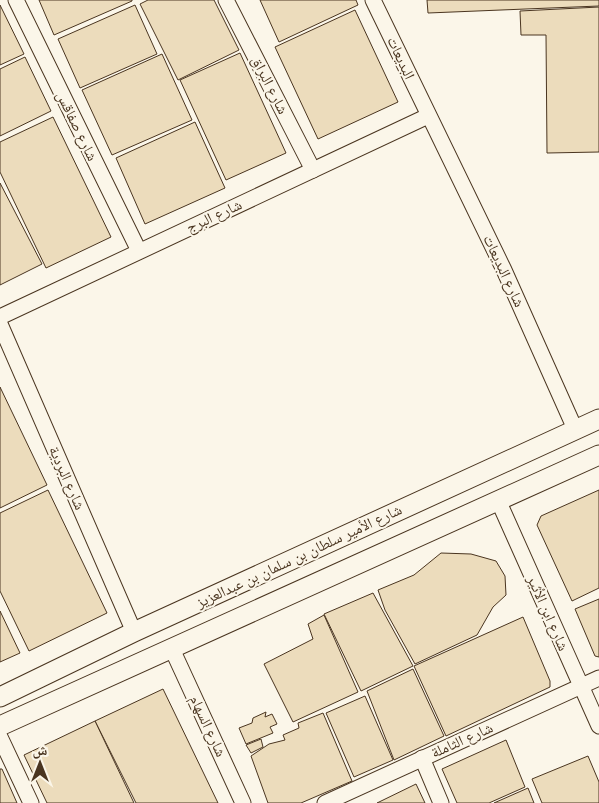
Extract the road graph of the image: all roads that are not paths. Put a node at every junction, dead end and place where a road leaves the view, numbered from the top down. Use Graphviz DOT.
graph roads {
  1 [pos="16,0"];
  2 [pos="226,0"];
  3 [pos="374,0"];
  4 [pos="428,116"];
  5 [pos="313,170"];
  6 [pos="139,251"];
  7 [pos="0,317"];
  8 [pos="0,324"];
  9 [pos="599,418"];
  10 [pos="575,429"];
  11 [pos="599,455"];
  12 [pos="498,500"];
  13 [pos="134,632"];
  14 [pos="172,650"];
  15 [pos="599,678"];
  16 [pos="581,686"];
  17 [pos="0,697"];
  18 [pos="0,726"];
  19 [pos="599,726"];
  20 [pos="0,737"];
  21 [pos="422,758"];
  22 [pos="30,803"];
  23 [pos="243,803"];
  24 [pos="325,803"];
  25 [pos="441,803"];
  1 -- 6 [label="street, شارع صفاقس"];
  2 -- 5 [label="street, شارع البراق"];
  3 -- 4 [label="street, البديعات"];
  4 -- 5 [label="street, شارع البرج"];
  4 -- 10 [label="street, شارع البديعات"];
  5 -- 6 [label="street, شارع البرج"];
  6 -- 7 [label="street, شارع البرج"];
  8 -- 13 [label="street, شارع البردية"];
  9 -- 10 [label="street, شارع الأمير سلطان بن سلمان بن عبدالعزيز"];
  10 -- 13 [label="street, شارع الأمير سلطان بن سلمان بن عبدالعزيز"];
  11 -- 12 [label="street"];
  12 -- 14 [label="street"];
  12 -- 16 [label="street, شارع ابن الأثير"];
  13 -- 17 [label="street, شارع الأمير سلطان بن سلمان بن عبدالعزيز"];
  14 -- 18 [label="street"];
  14 -- 23 [label="street, شارع السهام"];
  15 -- 16 [label="street, شارع الثاملة"];
  16 -- 19 [label="street, شارع ابن الأثير"];
  16 -- 21 [label="street, شارع الثاملة"];
  20 -- 22 [label="street"];
  21 -- 24 [label="street, شارع الثاملة"];
  21 -- 25 [label="street"];
}
